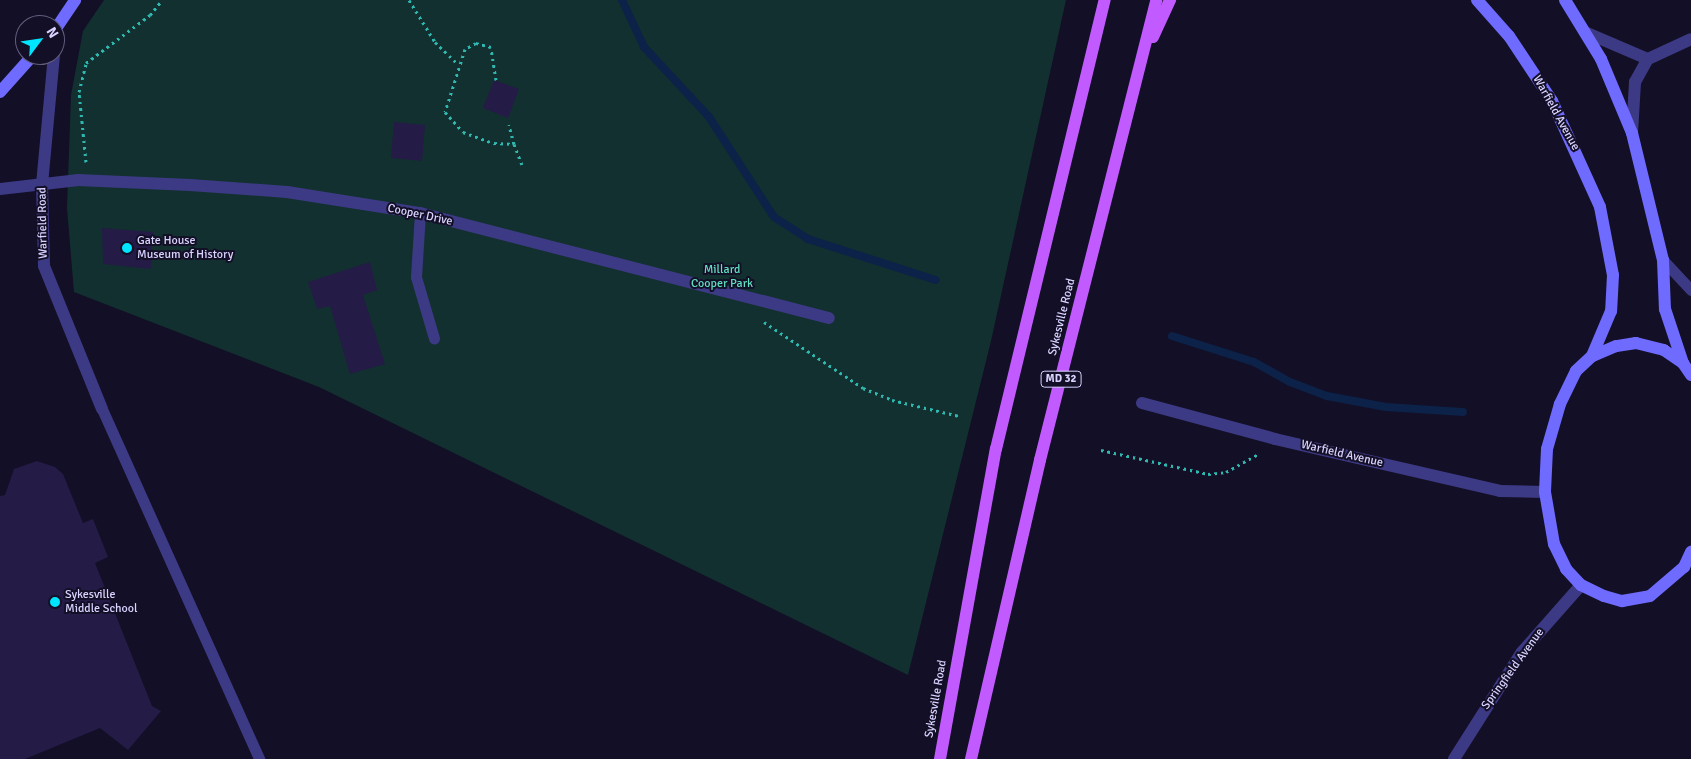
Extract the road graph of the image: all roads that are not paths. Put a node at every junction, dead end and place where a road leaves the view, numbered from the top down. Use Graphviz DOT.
graph roads {
  1 [pos="74,0"];
  2 [pos="1105,0"];
  3 [pos="1156,0"];
  4 [pos="1170,0"];
  5 [pos="1477,0"];
  6 [pos="1566,0"];
  7 [pos="65,15"];
  8 [pos="1587,32"];
  9 [pos="1691,39"];
  10 [pos="1648,59"];
  11 [pos="1140,64"];
  12 [pos="24,65"];
  13 [pos="53,65"];
  14 [pos="0,92"];
  15 [pos="1632,133"];
  16 [pos="42,184"];
  17 [pos="0,189"];
  18 [pos="420,213"];
  19 [pos="1663,260"];
  20 [pos="1691,290"];
  21 [pos="830,318"];
  22 [pos="434,338"];
  23 [pos="1592,356"];
  24 [pos="1683,363"];
  25 [pos="1691,375"];
  26 [pos="1142,402"];
  27 [pos="102,410"];
  28 [pos="1545,492"];
  29 [pos="1691,552"];
  30 [pos="1581,585"];
  31 [pos="259,759"];
  32 [pos="940,759"];
  33 [pos="971,759"];
  34 [pos="1454,759"];
  1 -- 7 [label="street"];
  2 -- 32 [label="main road, Sykesville Road"];
  3 -- 11 [label="main road, Sykesville Road / MD 32"];
  4 -- 11 [label="main road"];
  5 -- 23 [label="street, Warfield Avenue"];
  6 -- 8 [label="street"];
  8 -- 10 [label="street"];
  8 -- 15 [label="street"];
  9 -- 10 [label="street"];
  10 -- 15 [label="street"];
  11 -- 33 [label="main road, Sykesville Road / MD 32"];
  12 -- 14 [label="street"];
  13 -- 16 [label="street, Warfield Road"];
  15 -- 19 [label="street"];
  16 -- 17 [label="street, Cooper Drive"];
  16 -- 18 [label="street, Cooper Drive"];
  16 -- 27 [label="street, Warfield Road"];
  18 -- 21 [label="street, Cooper Drive"];
  18 -- 22 [label="lane"];
  19 -- 20 [label="lane"];
  19 -- 24 [label="street"];
  23 -- 24 [label="street"];
  23 -- 28 [label="street"];
  24 -- 25 [label="street"];
  26 -- 28 [label="street, Warfield Avenue"];
  27 -- 31 [label="lane"];
  28 -- 30 [label="street"];
  29 -- 30 [label="street"];
  30 -- 34 [label="street, Springfield Avenue"];
}
